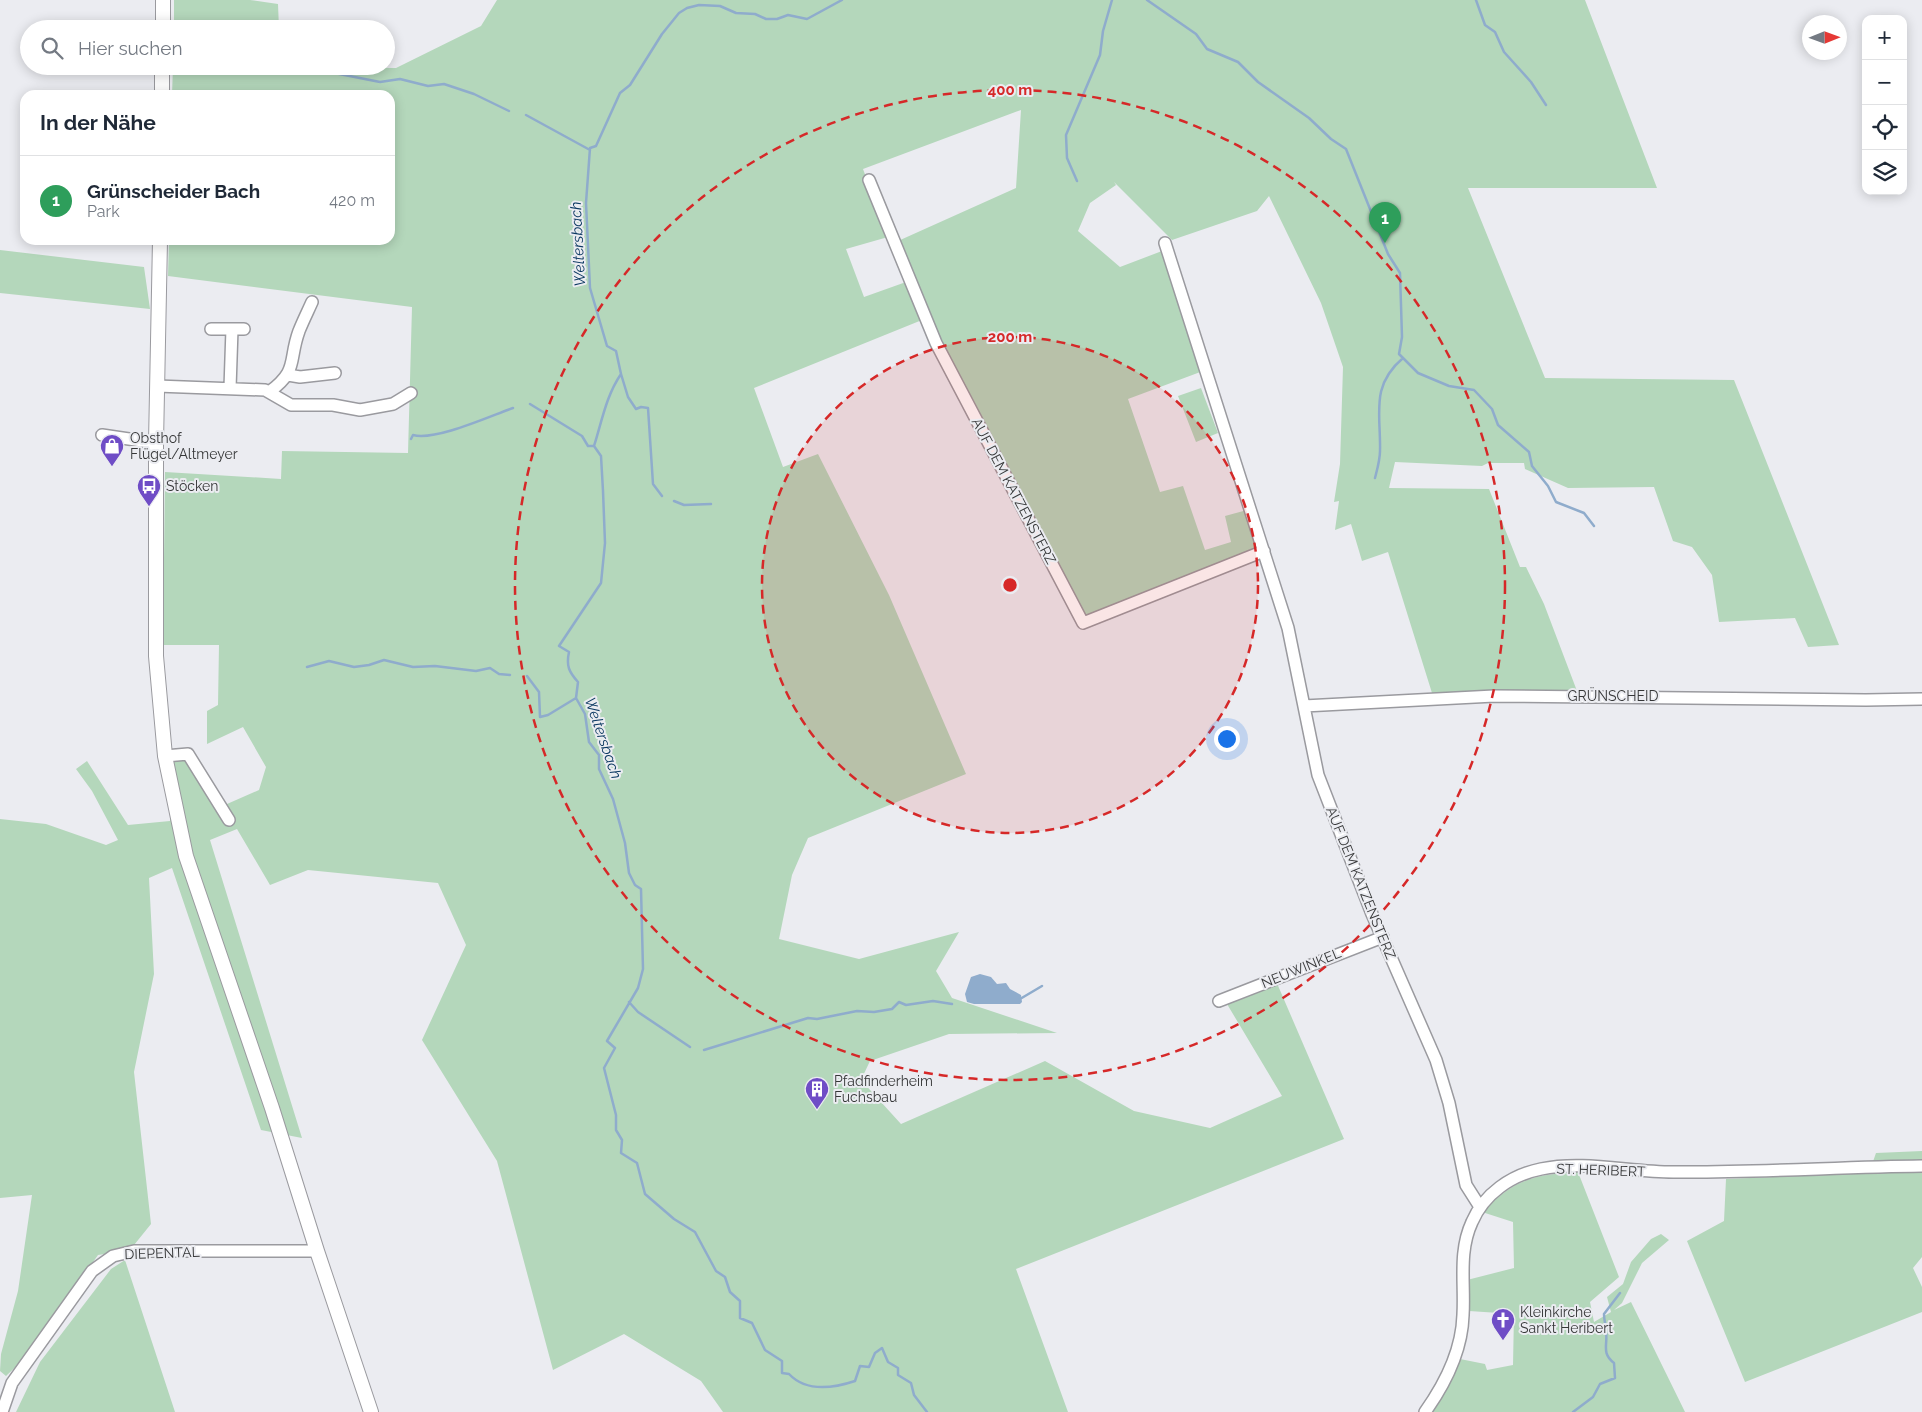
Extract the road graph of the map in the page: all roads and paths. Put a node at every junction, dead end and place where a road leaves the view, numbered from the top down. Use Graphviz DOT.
graph roads {
  1 [pos="163,0"];
  2 [pos="163,20"];
  3 [pos="162,75"];
  4 [pos="162,90"];
  5 [pos="870,180"];
  6 [pos="1165,243"];
  7 [pos="160,245"];
  8 [pos="312,302"];
  9 [pos="211,329"];
  10 [pos="232,329"];
  11 [pos="244,329"];
  12 [pos="335,373"];
  13 [pos="288,375"];
  14 [pos="157,386"];
  15 [pos="230,388"];
  16 [pos="269,392"];
  17 [pos="411,394"];
  18 [pos="102,435"];
  19 [pos="156,443"];
  20 [pos="1264,551"];
  21 [pos="1922,699"];
  22 [pos="1304,706"];
  23 [pos="166,756"];
  24 [pos="229,820"];
  25 [pos="1384,937"];
  26 [pos="1219,1002"];
  27 [pos="1922,1166"];
  28 [pos="1480,1207"];
  29 [pos="317,1251"];
  30 [pos="2,1412"];
  31 [pos="371,1412"];
  32 [pos="1425,1412"];
  1 -- 2 [label="main road"];
  3 -- 4 [label="main road"];
  5 -- 20 [label="street, AUF DEM KATZENSTERZ"];
  6 -- 20 [label="street, AUF DEM KATZENSTERZ"];
  7 -- 14 [label="main road"];
  8 -- 13 [label="street"];
  9 -- 10 [label="street"];
  10 -- 11 [label="street"];
  10 -- 15 [label="street"];
  12 -- 13 [label="street"];
  13 -- 16 [label="street"];
  14 -- 15 [label="street"];
  14 -- 19 [label="main road"];
  15 -- 16 [label="street"];
  16 -- 17 [label="street"];
  18 -- 19 [label="street"];
  19 -- 23 [label="main road"];
  20 -- 22 [label="street, AUF DEM KATZENSTERZ"];
  21 -- 22 [label="street, GRÜNSCHEID"];
  22 -- 25 [label="street, AUF DEM KATZENSTERZ"];
  23 -- 24 [label="street"];
  23 -- 29 [label="main road"];
  25 -- 26 [label="street, NEUWINKEL"];
  25 -- 28 [label="street, AUF DEM KATZENSTERZ"];
  27 -- 28 [label="street, ST. HERIBERT"];
  28 -- 32 [label="street, ST. HERIBERT"];
  29 -- 30 [label="street, DIEPENTAL"];
  29 -- 31 [label="main road"];
}
